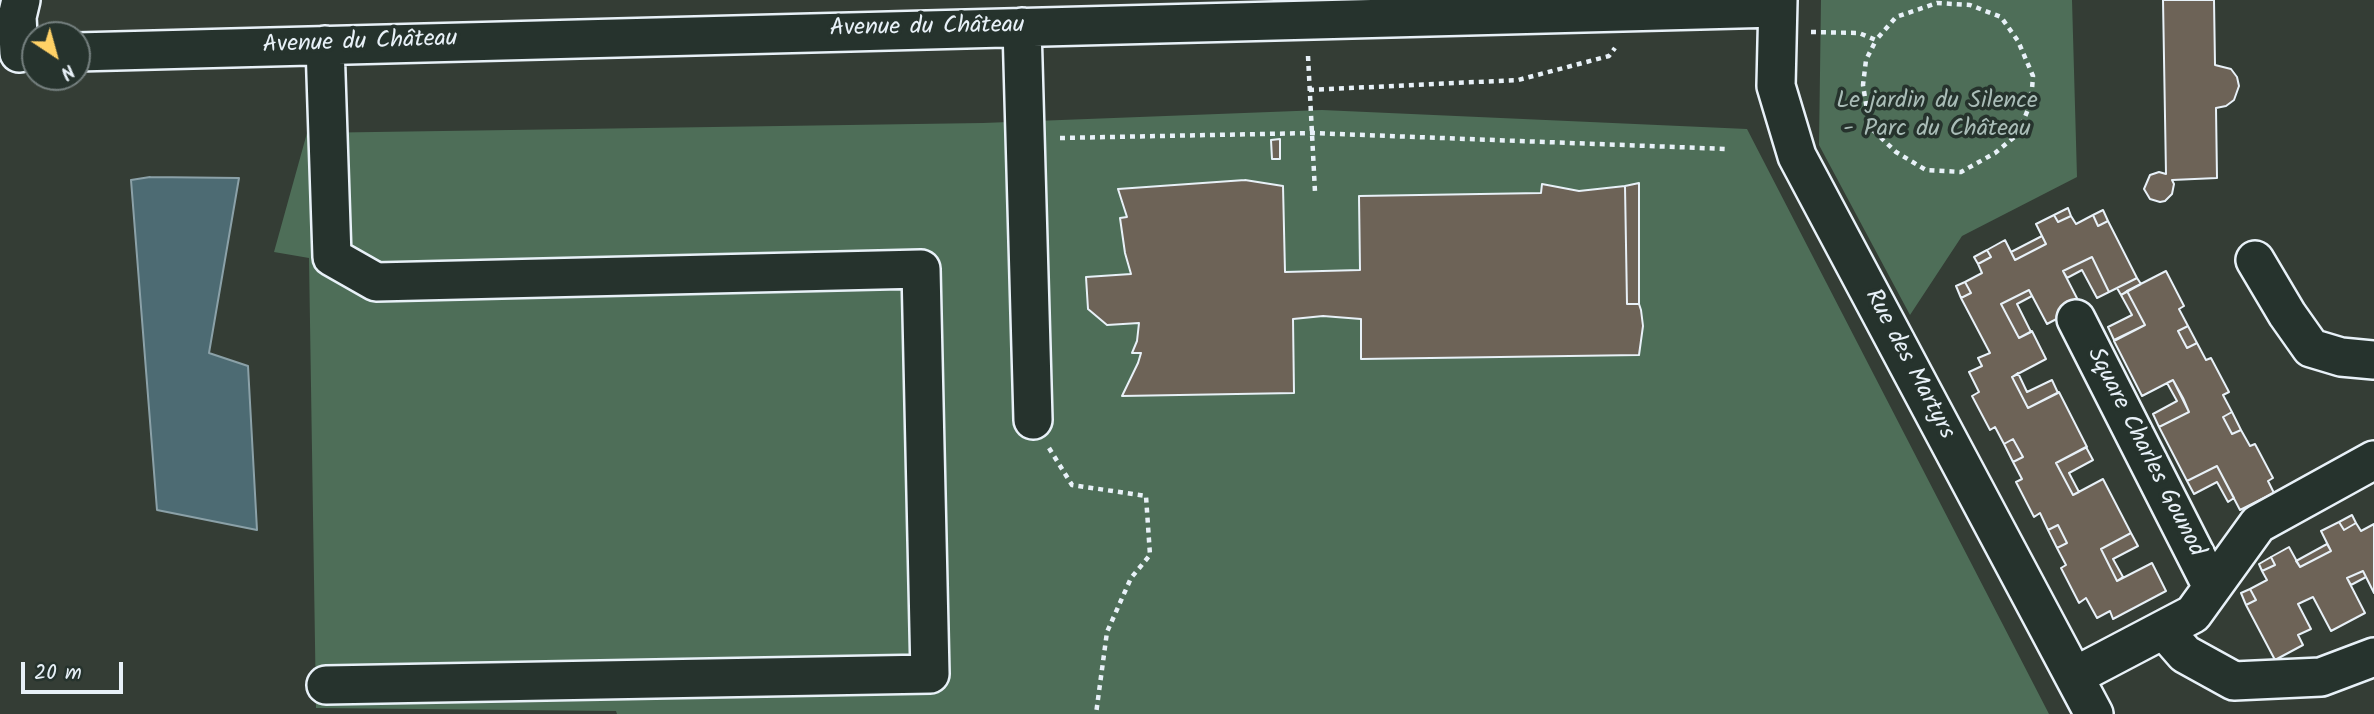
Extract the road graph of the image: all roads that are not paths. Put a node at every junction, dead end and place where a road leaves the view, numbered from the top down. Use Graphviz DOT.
graph roads {
  1 [pos="21,0"];
  2 [pos="1778,13"];
  3 [pos="1022,27"];
  4 [pos="326,45"];
  5 [pos="91,52"];
  6 [pos="18,58"];
  7 [pos="2255,260"];
  8 [pos="2076,319"];
  9 [pos="2374,360"];
  10 [pos="1033,420"];
  11 [pos="2374,460"];
  12 [pos="2212,587"];
  13 [pos="2164,630"];
  14 [pos="2374,657"];
  15 [pos="2075,676"];
  16 [pos="326,685"];
  17 [pos="2094,714"];
  1 -- 6 [label="street"];
  2 -- 3 [label="street, Avenue du Château"];
  2 -- 15 [label="street, Rue des Martyrs"];
  3 -- 4 [label="street, Avenue du Château"];
  3 -- 10 [label="street"];
  4 -- 5 [label="street, Avenue du Château"];
  4 -- 16 [label="street"];
  7 -- 9 [label="street"];
  8 -- 12 [label="street, Square Charles Gounod"];
  11 -- 12 [label="street"];
  12 -- 13 [label="street"];
  13 -- 14 [label="street"];
  13 -- 15 [label="street"];
  15 -- 17 [label="street, Rue des Martyrs"];
}
